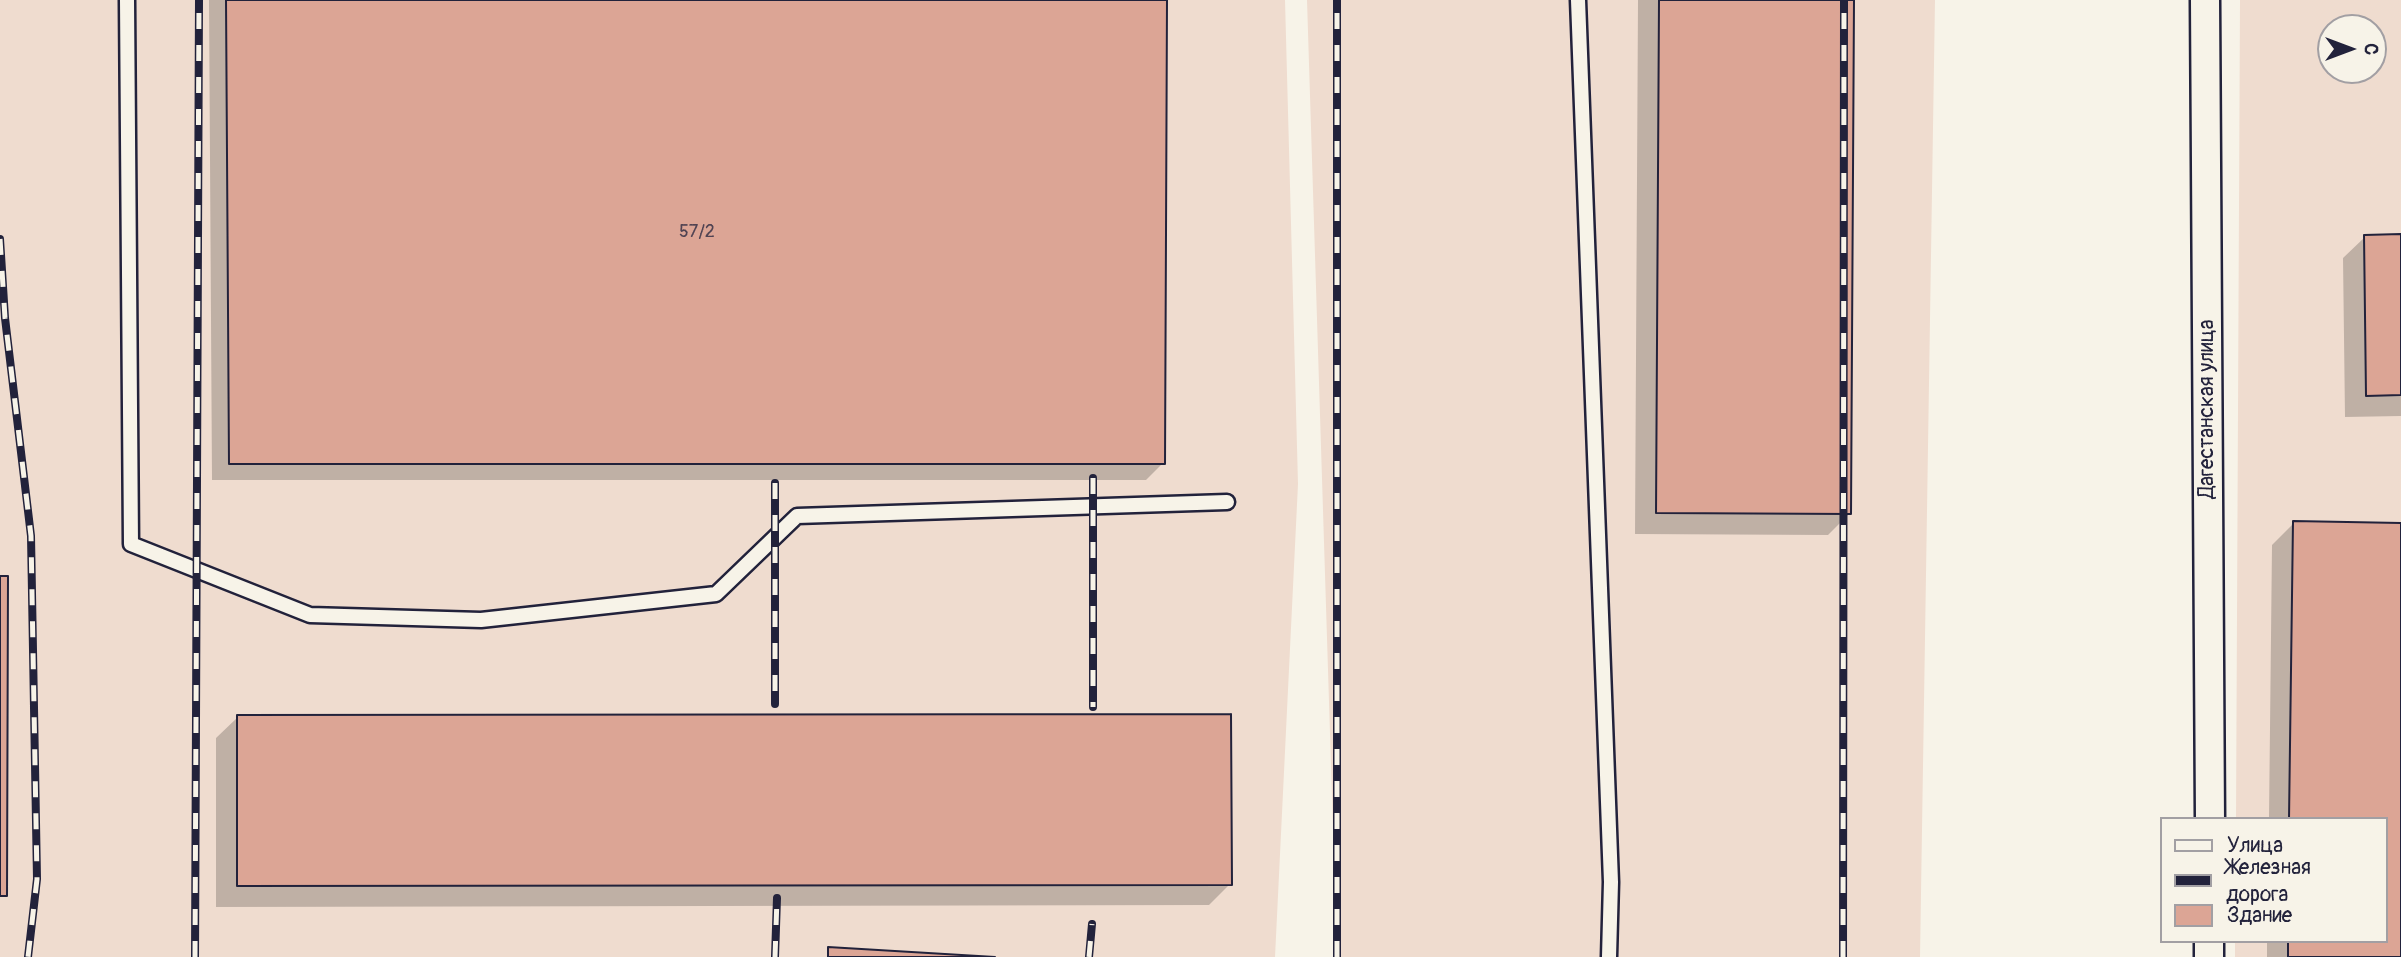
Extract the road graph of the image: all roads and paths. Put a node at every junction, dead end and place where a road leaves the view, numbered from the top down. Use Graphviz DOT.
graph roads {
  1 [pos="127,0"];
  2 [pos="1577,0"];
  3 [pos="2205,0"];
  4 [pos="1227,502"];
  5 [pos="2210,817"];
  6 [pos="1609,957"];
  1 -- 4 [label="lane"];
  2 -- 6 [label="lane"];
  3 -- 5 [label="street, Дагестанская улица"];
}
